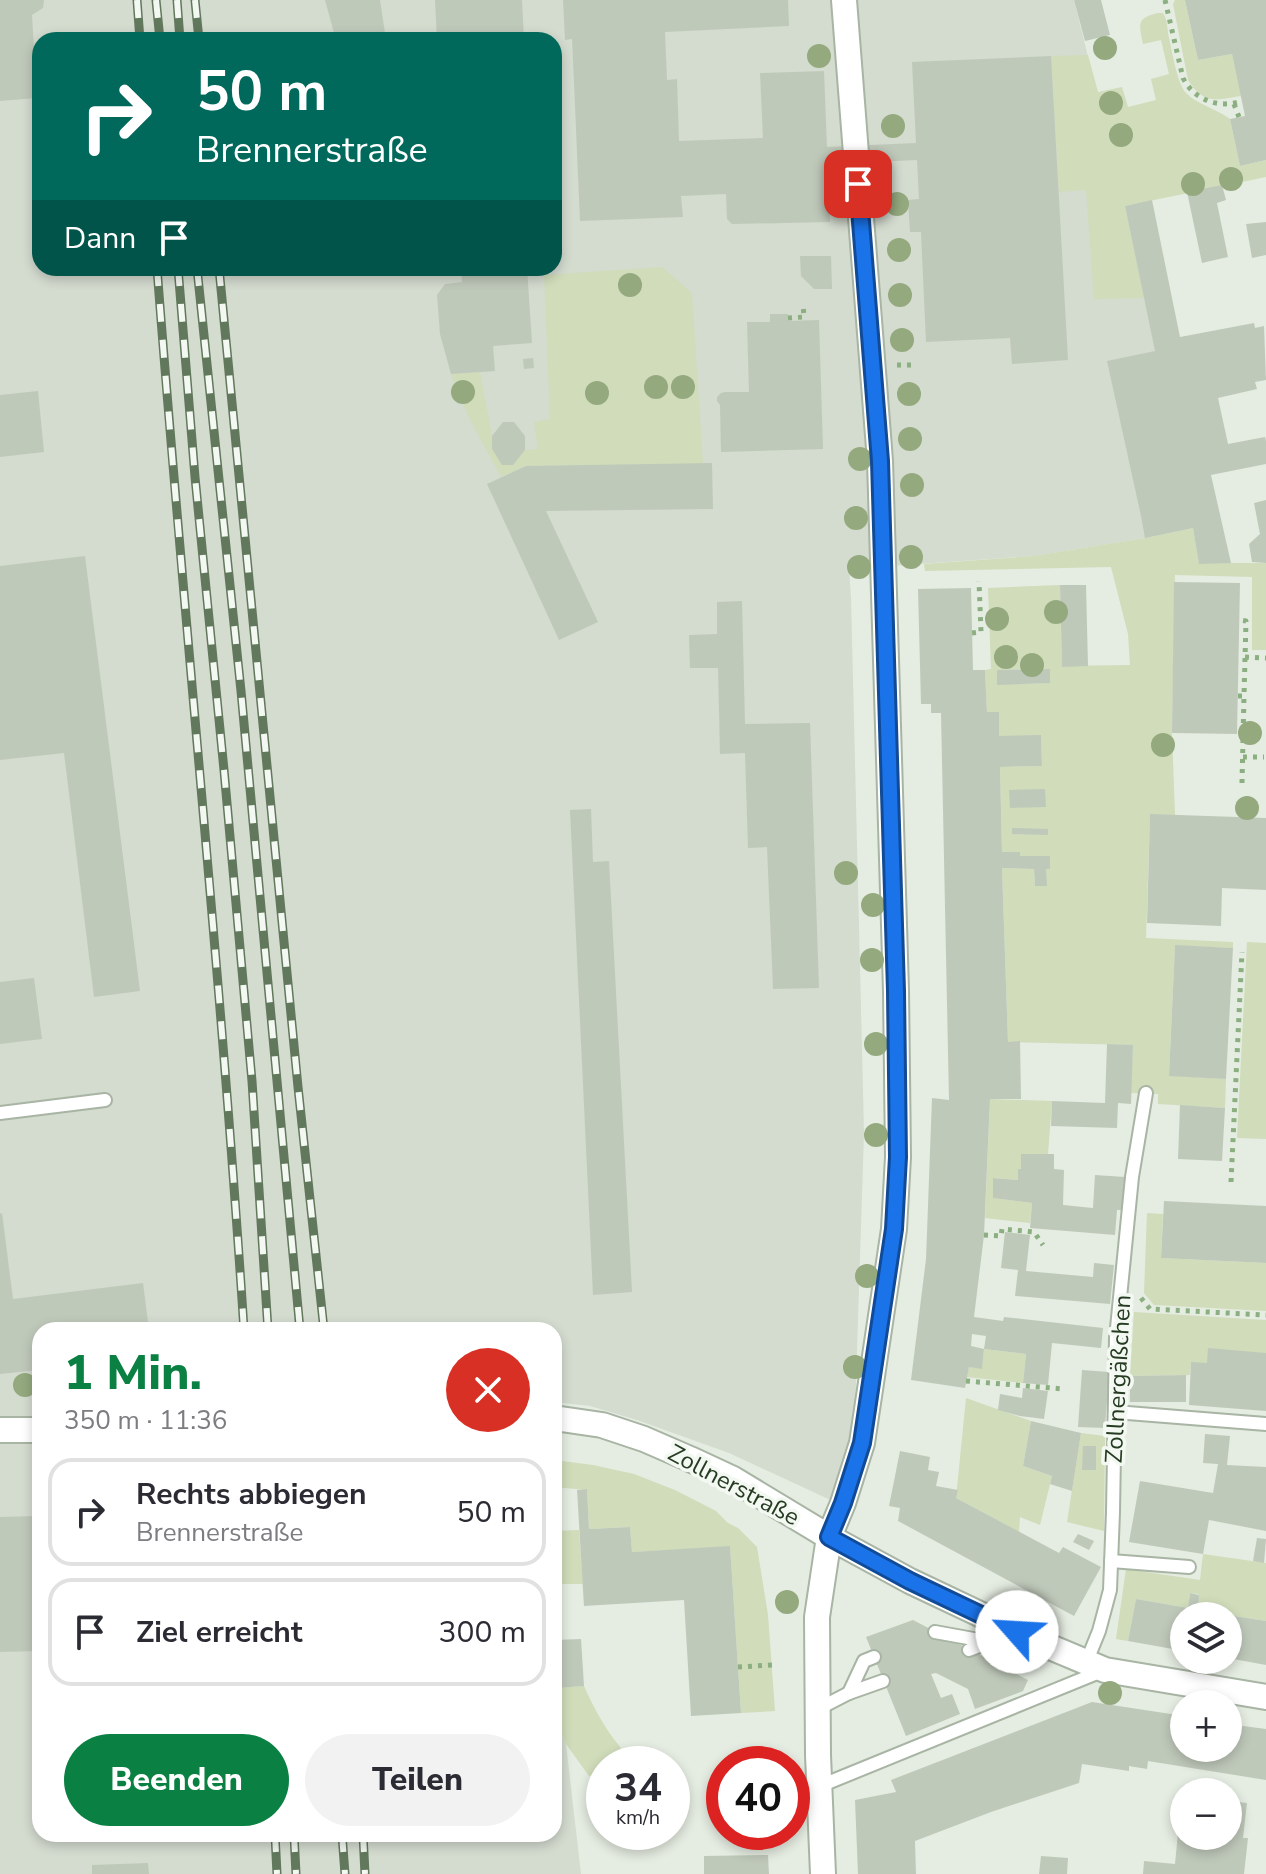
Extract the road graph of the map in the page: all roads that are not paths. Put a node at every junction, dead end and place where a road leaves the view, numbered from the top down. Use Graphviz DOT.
graph roads {
  1 [pos="844,0"];
  2 [pos="1146,1093"];
  3 [pos="105,1100"];
  4 [pos="0,1113"];
  5 [pos="1115,1412"];
  6 [pos="562,1419"];
  7 [pos="1266,1424"];
  8 [pos="0,1430"];
  9 [pos="32,1430"];
  10 [pos="829,1537"];
  11 [pos="1111,1561"];
  12 [pos="1189,1567"];
  13 [pos="935,1632"];
  14 [pos="1017,1632"];
  15 [pos="990,1642"];
  16 [pos="969,1650"];
  17 [pos="874,1657"];
  18 [pos="1096,1667"];
  19 [pos="883,1681"];
  20 [pos="849,1693"];
  21 [pos="1266,1697"];
  22 [pos="818,1709"];
  23 [pos="820,1786"];
  24 [pos="823,1874"];
  1 -- 10 [label="street"];
  2 -- 5 [label="lane, Zollnergäßchen"];
  3 -- 4 [label="lane"];
  5 -- 7 [label="lane"];
  5 -- 11 [label="lane, Zollnergäßchen"];
  6 -- 10 [label="street, Zollnerstraße"];
  8 -- 9 [label="street"];
  10 -- 14 [label="street, Zollnerstraße"];
  10 -- 22 [label="street"];
  11 -- 12 [label="lane"];
  11 -- 18 [label="lane, Zollnergäßchen"];
  13 -- 15 [label="lane"];
  14 -- 15 [label="lane"];
  14 -- 18 [label="street, Zollnerstraße"];
  15 -- 16 [label="lane"];
  17 -- 20 [label="lane"];
  18 -- 21 [label="street, Zollnerstraße"];
  18 -- 23 [label="lane"];
  19 -- 20 [label="lane"];
  20 -- 22 [label="lane"];
  22 -- 23 [label="street"];
  23 -- 24 [label="street"];
}
